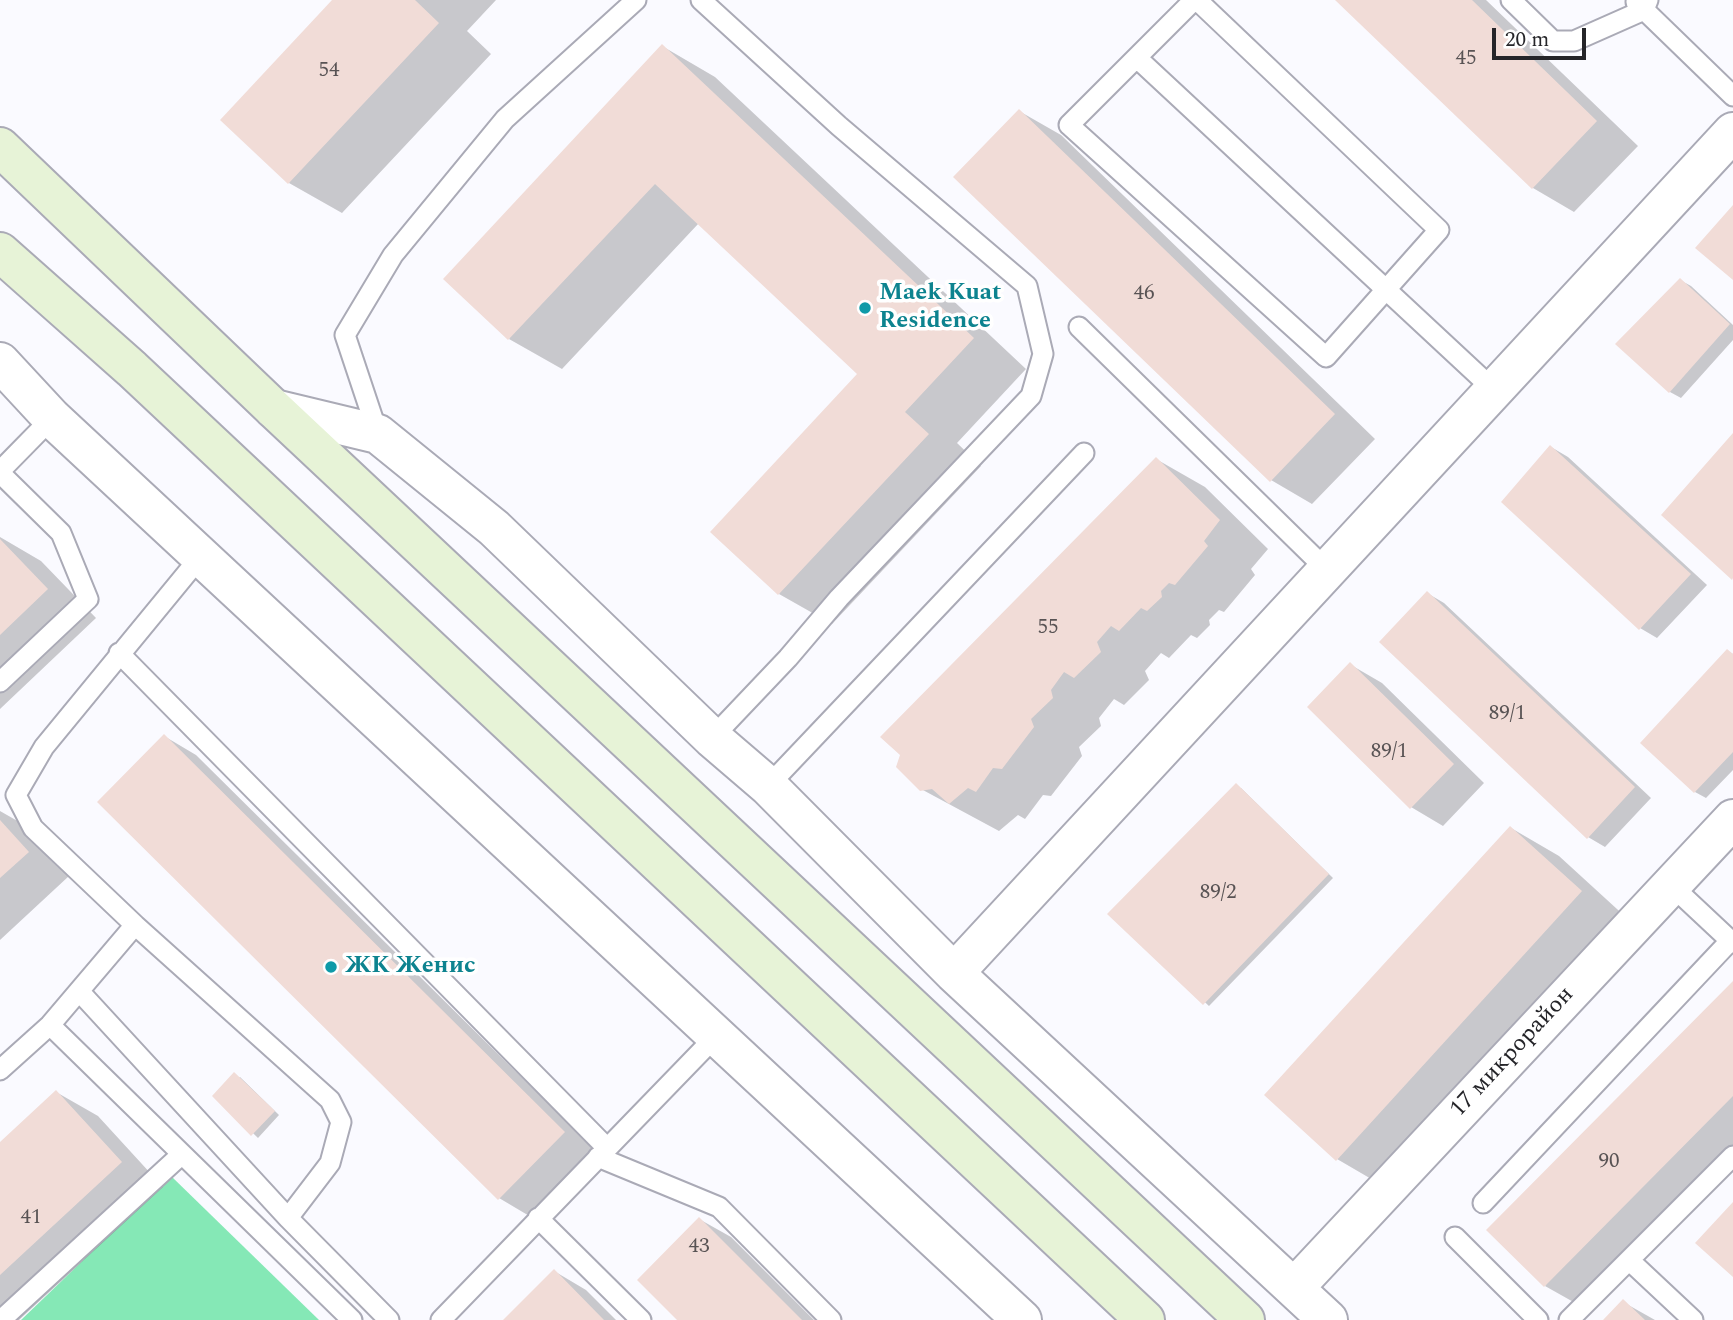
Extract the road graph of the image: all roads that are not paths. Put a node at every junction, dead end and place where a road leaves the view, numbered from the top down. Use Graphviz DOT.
graph roads {
  1 [pos="636,0"];
  2 [pos="701,0"];
  3 [pos="1195,0"];
  4 [pos="1511,0"];
  5 [pos="1642,4"];
  6 [pos="1137,58"];
  7 [pos="1733,96"];
  8 [pos="1733,132"];
  9 [pos="0,147"];
  10 [pos="0,252"];
  11 [pos="1385,289"];
  12 [pos="1079,327"];
  13 [pos="0,362"];
  14 [pos="1494,390"];
  15 [pos="274,409"];
  16 [pos="52,418"];
  17 [pos="378,434"];
  18 [pos="1084,453"];
  19 [pos="0,472"];
  20 [pos="201,556"];
  21 [pos="1327,570"];
  22 [pos="119,653"];
  23 [pos="0,682"];
  24 [pos="712,738"];
  25 [pos="768,786"];
  26 [pos="1733,819"];
  27 [pos="1671,885"];
  28 [pos="135,925"];
  29 [pos="1732,942"];
  30 [pos="954,973"];
  31 [pos="79,992"];
  32 [pos="50,1025"];
  33 [pos="717,1035"];
  34 [pos="0,1070"];
  35 [pos="602,1153"];
  36 [pos="182,1154"];
  37 [pos="1733,1156"];
  38 [pos="1483,1203"];
  39 [pos="288,1218"];
  40 [pos="538,1218"];
  41 [pos="1455,1237"];
  42 [pos="1629,1260"];
  43 [pos="1294,1288"];
  44 [pos="1,1320"];
  45 [pos="352,1320"];
  46 [pos="389,1320"];
  47 [pos="441,1320"];
  48 [pos="641,1320"];
  49 [pos="831,1320"];
  50 [pos="1023,1320"];
  51 [pos="1145,1320"];
  52 [pos="1245,1320"];
  53 [pos="1328,1320"];
  54 [pos="1538,1320"];
  55 [pos="1569,1320"];
  56 [pos="1693,1320"];
  1 -- 17 [label="lane"];
  2 -- 24 [label="lane"];
  3 -- 6 [label="lane"];
  3 -- 11 [label="lane"];
  4 -- 5 [label="lane"];
  5 -- 7 [label="lane"];
  6 -- 11 [label="lane"];
  6 -- 11 [label="lane"];
  8 -- 14 [label="street"];
  9 -- 15 [label="main road"];
  10 -- 51 [label="main road"];
  11 -- 14 [label="lane"];
  12 -- 21 [label="lane"];
  13 -- 16 [label="street"];
  14 -- 21 [label="street"];
  15 -- 17 [label="street"];
  15 -- 52 [label="main road"];
  16 -- 19 [label="lane"];
  16 -- 20 [label="street"];
  17 -- 24 [label="street"];
  18 -- 25 [label="lane"];
  19 -- 23 [label="lane"];
  20 -- 22 [label="lane"];
  20 -- 33 [label="street"];
  21 -- 30 [label="street"];
  22 -- 28 [label="lane"];
  22 -- 35 [label="lane"];
  24 -- 25 [label="street"];
  25 -- 30 [label="street"];
  26 -- 27 [label="street, 17 микрорайон"];
  27 -- 29 [label="lane"];
  27 -- 43 [label="street, 17 микрорайон"];
  28 -- 31 [label="lane"];
  28 -- 39 [label="lane"];
  29 -- 38 [label="lane"];
  30 -- 43 [label="street"];
  31 -- 32 [label="lane"];
  31 -- 39 [label="lane"];
  32 -- 34 [label="lane"];
  32 -- 36 [label="lane"];
  33 -- 35 [label="lane"];
  33 -- 50 [label="street"];
  35 -- 40 [label="lane"];
  35 -- 49 [label="lane"];
  36 -- 44 [label="lane"];
  36 -- 45 [label="lane"];
  37 -- 42 [label="lane"];
  39 -- 46 [label="lane"];
  40 -- 47 [label="lane"];
  40 -- 48 [label="lane"];
  41 -- 54 [label="lane"];
  42 -- 55 [label="lane"];
  42 -- 56 [label="lane"];
  43 -- 53 [label="street"];
}
